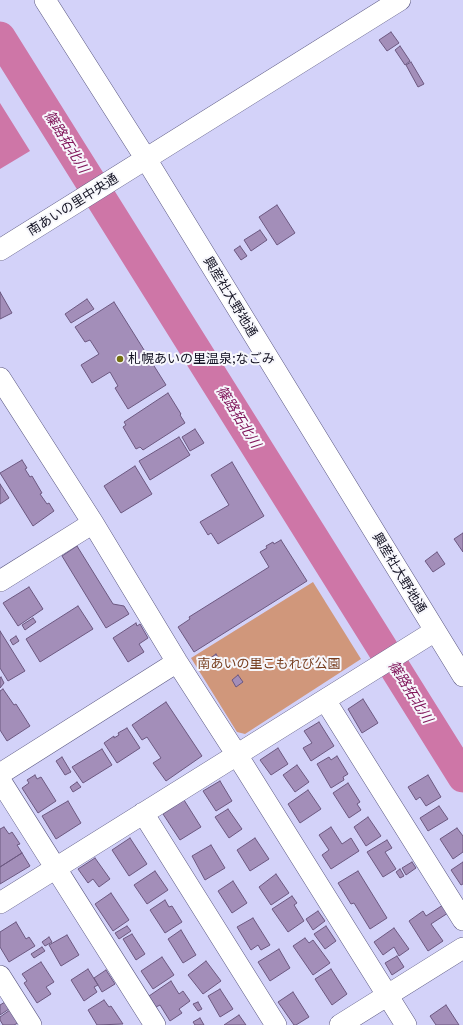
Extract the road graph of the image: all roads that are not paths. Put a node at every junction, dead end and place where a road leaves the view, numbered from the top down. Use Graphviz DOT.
graph roads {
  1 [pos="46,0"];
  2 [pos="400,0"];
  3 [pos="146,159"];
  4 [pos="0,250"];
  5 [pos="1,381"];
  6 [pos="92,523"];
  7 [pos="0,581"];
  8 [pos="435,631"];
  9 [pos="177,662"];
  10 [pos="463,676"];
  11 [pos="325,700"];
  12 [pos="237,755"];
  13 [pos="0,774"];
  14 [pos="0,780"];
  15 [pos="143,814"];
  16 [pos="56,868"];
  17 [pos="0,903"];
  18 [pos="463,920"];
  19 [pos="463,948"];
  20 [pos="0,976"];
  21 [pos="387,996"];
  22 [pos="31,1025"];
  23 [pos="155,1025"];
  24 [pos="276,1025"];
  25 [pos="340,1025"];
  26 [pos="406,1025"];
  1 -- 3 [label="street, 興産社大野地通"];
  2 -- 3 [label="street, 南あいの里中央通"];
  3 -- 4 [label="street, 南あいの里中央通"];
  3 -- 8 [label="street, 興産社大野地通"];
  5 -- 6 [label="street"];
  6 -- 7 [label="street"];
  6 -- 9 [label="street"];
  8 -- 10 [label="street, 興産社大野地通"];
  8 -- 11 [label="street"];
  9 -- 12 [label="street"];
  9 -- 13 [label="street"];
  11 -- 12 [label="street"];
  11 -- 18 [label="street"];
  12 -- 15 [label="street"];
  12 -- 21 [label="street"];
  14 -- 16 [label="street"];
  15 -- 16 [label="street"];
  15 -- 24 [label="street"];
  16 -- 17 [label="street"];
  16 -- 23 [label="street"];
  19 -- 21 [label="street"];
  20 -- 22 [label="street"];
  21 -- 25 [label="street"];
  21 -- 26 [label="street"];
}
